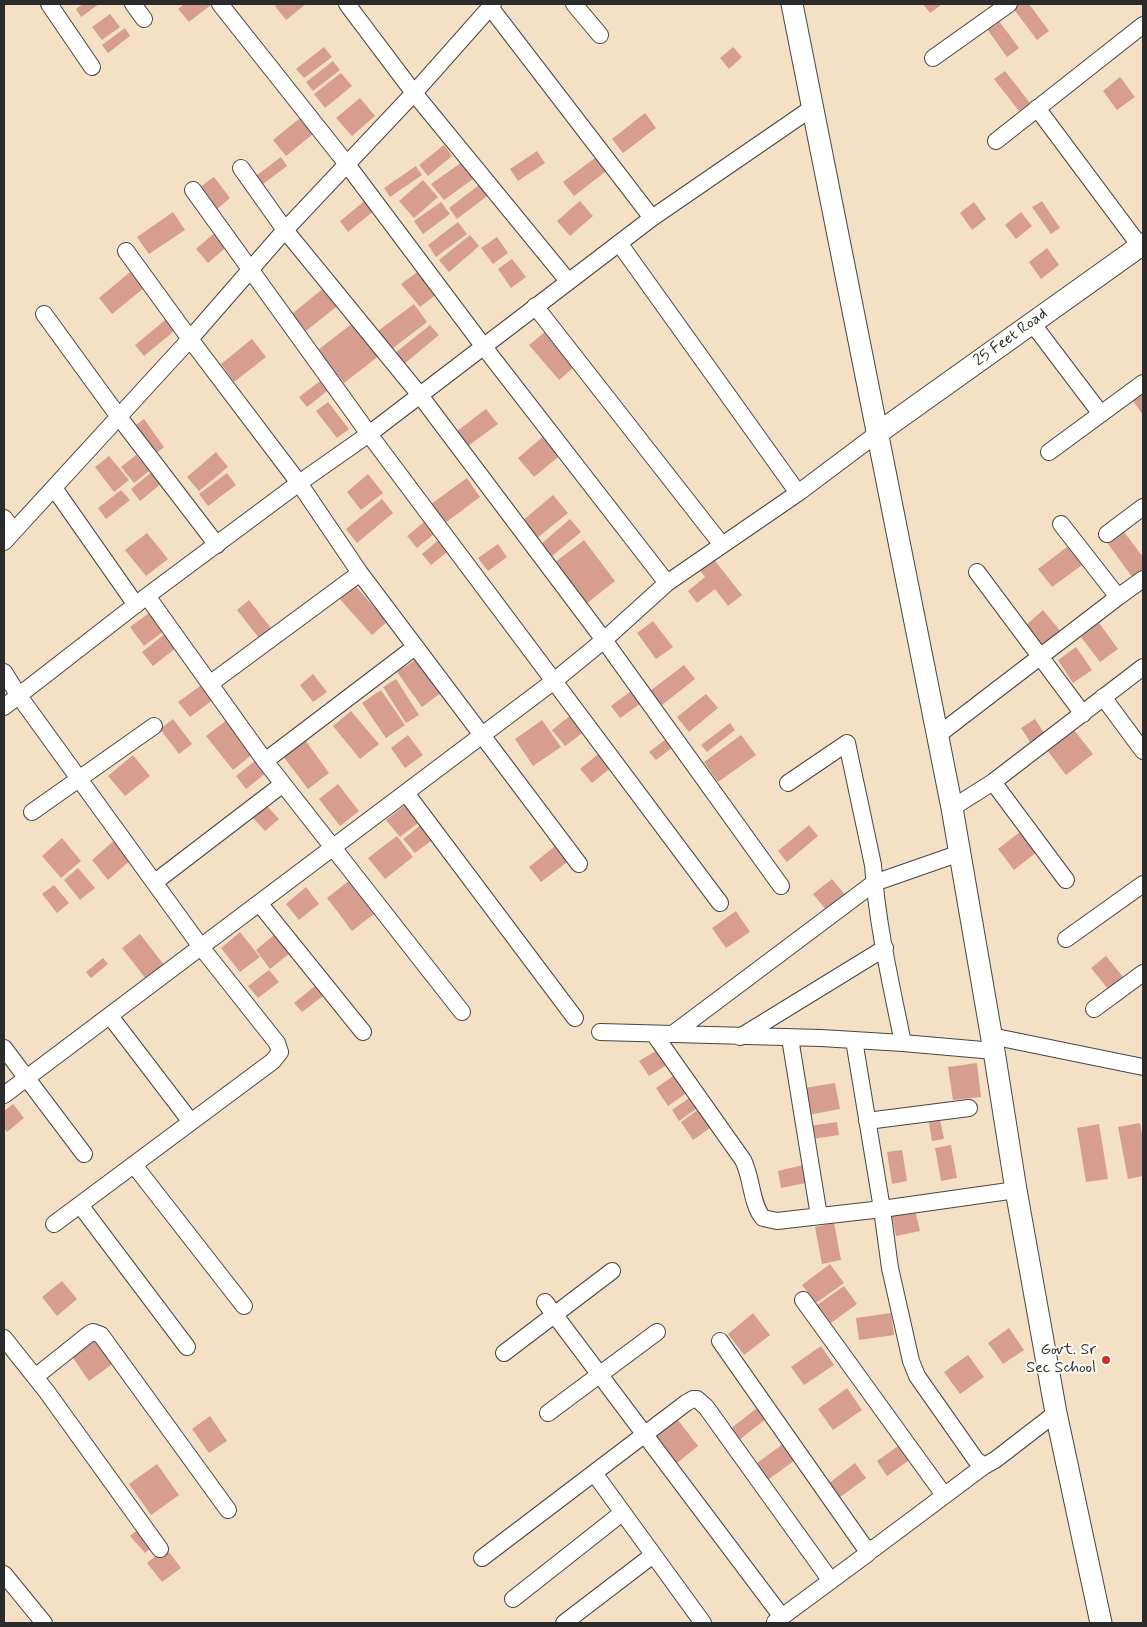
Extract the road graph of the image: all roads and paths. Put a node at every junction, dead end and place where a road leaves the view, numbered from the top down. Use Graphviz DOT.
graph roads {
  1 [pos="49,4"];
  2 [pos="133,4"];
  3 [pos="220,4"];
  4 [pos="348,4"];
  5 [pos="574,4"];
  6 [pos="792,4"];
  7 [pos="1009,4"];
  8 [pos="492,5"];
  9 [pos="144,19"];
  10 [pos="1143,25"];
  11 [pos="600,35"];
  12 [pos="933,58"];
  13 [pos="92,67"];
  14 [pos="414,93"];
  15 [pos="812,108"];
  16 [pos="1037,108"];
  17 [pos="996,141"];
  18 [pos="346,164"];
  19 [pos="241,168"];
  20 [pos="193,190"];
  21 [pos="652,218"];
  22 [pos="285,230"];
  23 [pos="619,243"];
  24 [pos="1142,247"];
  25 [pos="126,251"];
  26 [pos="251,268"];
  27 [pos="568,281"];
  28 [pos="535,306"];
  29 [pos="44,314"];
  30 [pos="1032,323"];
  31 [pos="190,339"];
  32 [pos="484,347"];
  33 [pos="1143,383"];
  34 [pos="419,394"];
  35 [pos="1101,414"];
  36 [pos="119,417"];
  37 [pos="878,433"];
  38 [pos="369,434"];
  39 [pos="1049,452"];
  40 [pos="298,483"];
  41 [pos="54,488"];
  42 [pos="798,493"];
  43 [pos="1143,507"];
  44 [pos="4,518"];
  45 [pos="1061,524"];
  46 [pos="1107,534"];
  47 [pos="9,536"];
  48 [pos="217,545"];
  49 [pos="722,545"];
  50 [pos="977,572"];
  51 [pos="360,573"];
  52 [pos="1143,579"];
  53 [pos="667,583"];
  54 [pos="1118,597"];
  55 [pos="141,601"];
  56 [pos="604,640"];
  57 [pos="415,647"];
  58 [pos="1040,656"];
  59 [pos="1143,667"];
  60 [pos="4,672"];
  61 [pos="554,681"];
  62 [pos="211,683"];
  63 [pos="19,696"];
  64 [pos="1103,697"];
  65 [pos="4,707"];
  66 [pos="1083,714"];
  67 [pos="154,726"];
  68 [pos="481,734"];
  69 [pos="938,735"];
  70 [pos="1143,751"];
  71 [pos="265,761"];
  72 [pos="80,777"];
  73 [pos="993,782"];
  74 [pos="788,783"];
  75 [pos="283,784"];
  76 [pos="406,793"];
  77 [pos="952,808"];
  78 [pos="32,812"];
  79 [pos="333,849"];
  80 [pos="960,853"];
  81 [pos="579,864"];
  82 [pos="1066,880"];
  83 [pos="155,882"];
  84 [pos="874,883"];
  85 [pos="1143,884"];
  86 [pos="781,886"];
  87 [pos="259,903"];
  88 [pos="720,903"];
  89 [pos="1066,939"];
  90 [pos="201,946"];
  91 [pos="885,948"];
  92 [pos="1143,973"];
  93 [pos="1094,1009"];
  94 [pos="462,1012"];
  95 [pos="110,1016"];
  96 [pos="575,1018"];
  97 [pos="363,1032"];
  98 [pos="600,1032"];
  99 [pos="674,1033"];
  100 [pos="654,1034"];
  101 [pos="740,1037"];
  102 [pos="790,1038"];
  103 [pos="854,1040"];
  104 [pos="903,1043"];
  105 [pos="993,1043"];
  106 [pos="4,1048"];
  107 [pos="1143,1067"];
  108 [pos="26,1078"];
  109 [pos="4,1095"];
  110 [pos="969,1108"];
  111 [pos="868,1120"];
  112 [pos="191,1122"];
  113 [pos="84,1154"];
  114 [pos="134,1165"];
  115 [pos="1016,1190"];
  116 [pos="80,1205"];
  117 [pos="882,1209"];
  118 [pos="818,1216"];
  119 [pos="54,1224"];
  120 [pos="612,1271"];
  121 [pos="803,1300"];
  122 [pos="545,1302"];
  123 [pos="244,1306"];
  124 [pos="555,1315"];
  125 [pos="658,1332"];
  126 [pos="4,1338"];
  127 [pos="720,1341"];
  128 [pos="186,1347"];
  129 [pos="504,1353"];
  130 [pos="600,1376"];
  131 [pos="35,1377"];
  132 [pos="548,1413"];
  133 [pos="1056,1413"];
  134 [pos="644,1435"];
  135 [pos="984,1466"];
  136 [pos="594,1473"];
  137 [pos="944,1496"];
  138 [pos="228,1510"];
  139 [pos="622,1512"];
  140 [pos="160,1549"];
  141 [pos="870,1550"];
  142 [pos="653,1555"];
  143 [pos="482,1558"];
  144 [pos="4,1575"];
  145 [pos="831,1581"];
  146 [pos="513,1599"];
  147 [pos="778,1620"];
  148 [pos="44,1623"];
  149 [pos="564,1623"];
  150 [pos="703,1623"];
  151 [pos="1101,1623"];
  1 -- 13 [label="street"];
  2 -- 9 [label="street"];
  3 -- 18 [label="street"];
  4 -- 14 [label="street"];
  5 -- 11 [label="street"];
  6 -- 15 [label="street"];
  7 -- 12 [label="street"];
  8 -- 14 [label="street"];
  8 -- 21 [label="street"];
  10 -- 16 [label="street"];
  14 -- 18 [label="street"];
  14 -- 27 [label="street"];
  15 -- 21 [label="street"];
  15 -- 37 [label="street"];
  16 -- 17 [label="street"];
  16 -- 24 [label="street"];
  18 -- 22 [label="street"];
  18 -- 32 [label="street"];
  19 -- 22 [label="street"];
  20 -- 26 [label="street"];
  21 -- 23 [label="street"];
  22 -- 26 [label="street"];
  22 -- 34 [label="street"];
  23 -- 27 [label="street"];
  23 -- 42 [label="street"];
  24 -- 30 [label="street, 25 Feet Road"];
  25 -- 31 [label="street"];
  26 -- 31 [label="street"];
  26 -- 38 [label="street"];
  27 -- 28 [label="street"];
  28 -- 32 [label="street"];
  28 -- 49 [label="street"];
  29 -- 36 [label="street"];
  30 -- 35 [label="street"];
  30 -- 37 [label="street, 25 Feet Road"];
  31 -- 36 [label="street"];
  31 -- 40 [label="street"];
  32 -- 34 [label="street"];
  32 -- 53 [label="street"];
  33 -- 35 [label="street"];
  34 -- 38 [label="street"];
  34 -- 56 [label="street"];
  35 -- 39 [label="street"];
  36 -- 41 [label="street"];
  36 -- 48 [label="street"];
  37 -- 42 [label="street"];
  37 -- 69 [label="street"];
  38 -- 40 [label="street"];
  38 -- 61 [label="street"];
  40 -- 48 [label="street"];
  40 -- 51 [label="street"];
  41 -- 47 [label="street"];
  41 -- 55 [label="street"];
  42 -- 49 [label="street"];
  43 -- 46 [label="street"];
  44 -- 47 [label="street"];
  45 -- 54 [label="street"];
  48 -- 55 [label="street"];
  49 -- 53 [label="street"];
  50 -- 58 [label="street"];
  51 -- 57 [label="street"];
  51 -- 62 [label="street"];
  52 -- 54 [label="street"];
  53 -- 56 [label="street"];
  54 -- 58 [label="street"];
  55 -- 62 [label="street"];
  55 -- 63 [label="street"];
  56 -- 61 [label="street"];
  56 -- 86 [label="street"];
  57 -- 68 [label="street"];
  57 -- 71 [label="street"];
  58 -- 66 [label="street"];
  58 -- 69 [label="street"];
  59 -- 64 [label="street"];
  60 -- 63 [label="street"];
  61 -- 68 [label="street"];
  61 -- 88 [label="street"];
  62 -- 71 [label="street"];
  63 -- 65 [label="street"];
  63 -- 72 [label="street"];
  64 -- 66 [label="street"];
  64 -- 70 [label="street"];
  66 -- 73 [label="street"];
  67 -- 72 [label="street"];
  68 -- 76 [label="street"];
  68 -- 81 [label="street"];
  69 -- 77 [label="street"];
  71 -- 75 [label="street"];
  72 -- 78 [label="street"];
  72 -- 83 [label="street"];
  73 -- 77 [label="street"];
  73 -- 82 [label="street"];
  74 -- 84 [label="street"];
  75 -- 79 [label="street"];
  75 -- 83 [label="street"];
  76 -- 79 [label="street"];
  76 -- 96 [label="street"];
  77 -- 80 [label="street"];
  79 -- 87 [label="street"];
  79 -- 94 [label="street"];
  80 -- 84 [label="street"];
  80 -- 105 [label="street"];
  83 -- 90 [label="street"];
  84 -- 91 [label="street"];
  84 -- 99 [label="street"];
  85 -- 89 [label="street"];
  87 -- 90 [label="street"];
  87 -- 97 [label="street"];
  90 -- 95 [label="street"];
  90 -- 112 [label="street"];
  91 -- 101 [label="street"];
  91 -- 104 [label="street"];
  92 -- 93 [label="street"];
  95 -- 108 [label="street"];
  95 -- 112 [label="street"];
  98 -- 100 [label="street"];
  99 -- 100 [label="street"];
  99 -- 101 [label="street"];
  100 -- 118 [label="street"];
  101 -- 102 [label="street"];
  102 -- 103 [label="street"];
  102 -- 118 [label="street"];
  103 -- 104 [label="street"];
  103 -- 111 [label="street"];
  104 -- 105 [label="street"];
  105 -- 107 [label="street"];
  105 -- 115 [label="street"];
  106 -- 108 [label="street"];
  108 -- 109 [label="street"];
  108 -- 113 [label="street"];
  110 -- 111 [label="street"];
  111 -- 117 [label="street"];
  112 -- 114 [label="street"];
  114 -- 116 [label="street"];
  114 -- 123 [label="street"];
  115 -- 117 [label="street"];
  115 -- 133 [label="street"];
  116 -- 119 [label="street"];
  116 -- 128 [label="street"];
  117 -- 118 [label="street"];
  117 -- 135 [label="street"];
  120 -- 124 [label="street"];
  121 -- 137 [label="street"];
  122 -- 124 [label="street"];
  124 -- 129 [label="street"];
  124 -- 130 [label="street"];
  125 -- 130 [label="street"];
  126 -- 131 [label="street"];
  127 -- 141 [label="street"];
  130 -- 132 [label="street"];
  130 -- 134 [label="street"];
  131 -- 138 [label="street"];
  131 -- 140 [label="street"];
  133 -- 135 [label="street"];
  133 -- 151 [label="street"];
  134 -- 136 [label="street"];
  134 -- 145 [label="street"];
  134 -- 147 [label="street"];
  135 -- 137 [label="street"];
  136 -- 139 [label="street"];
  136 -- 143 [label="street"];
  137 -- 141 [label="street"];
  139 -- 142 [label="street"];
  139 -- 146 [label="street"];
  141 -- 145 [label="street"];
  142 -- 149 [label="street"];
  142 -- 150 [label="street"];
  144 -- 148 [label="street"];
  145 -- 147 [label="street"];
}
